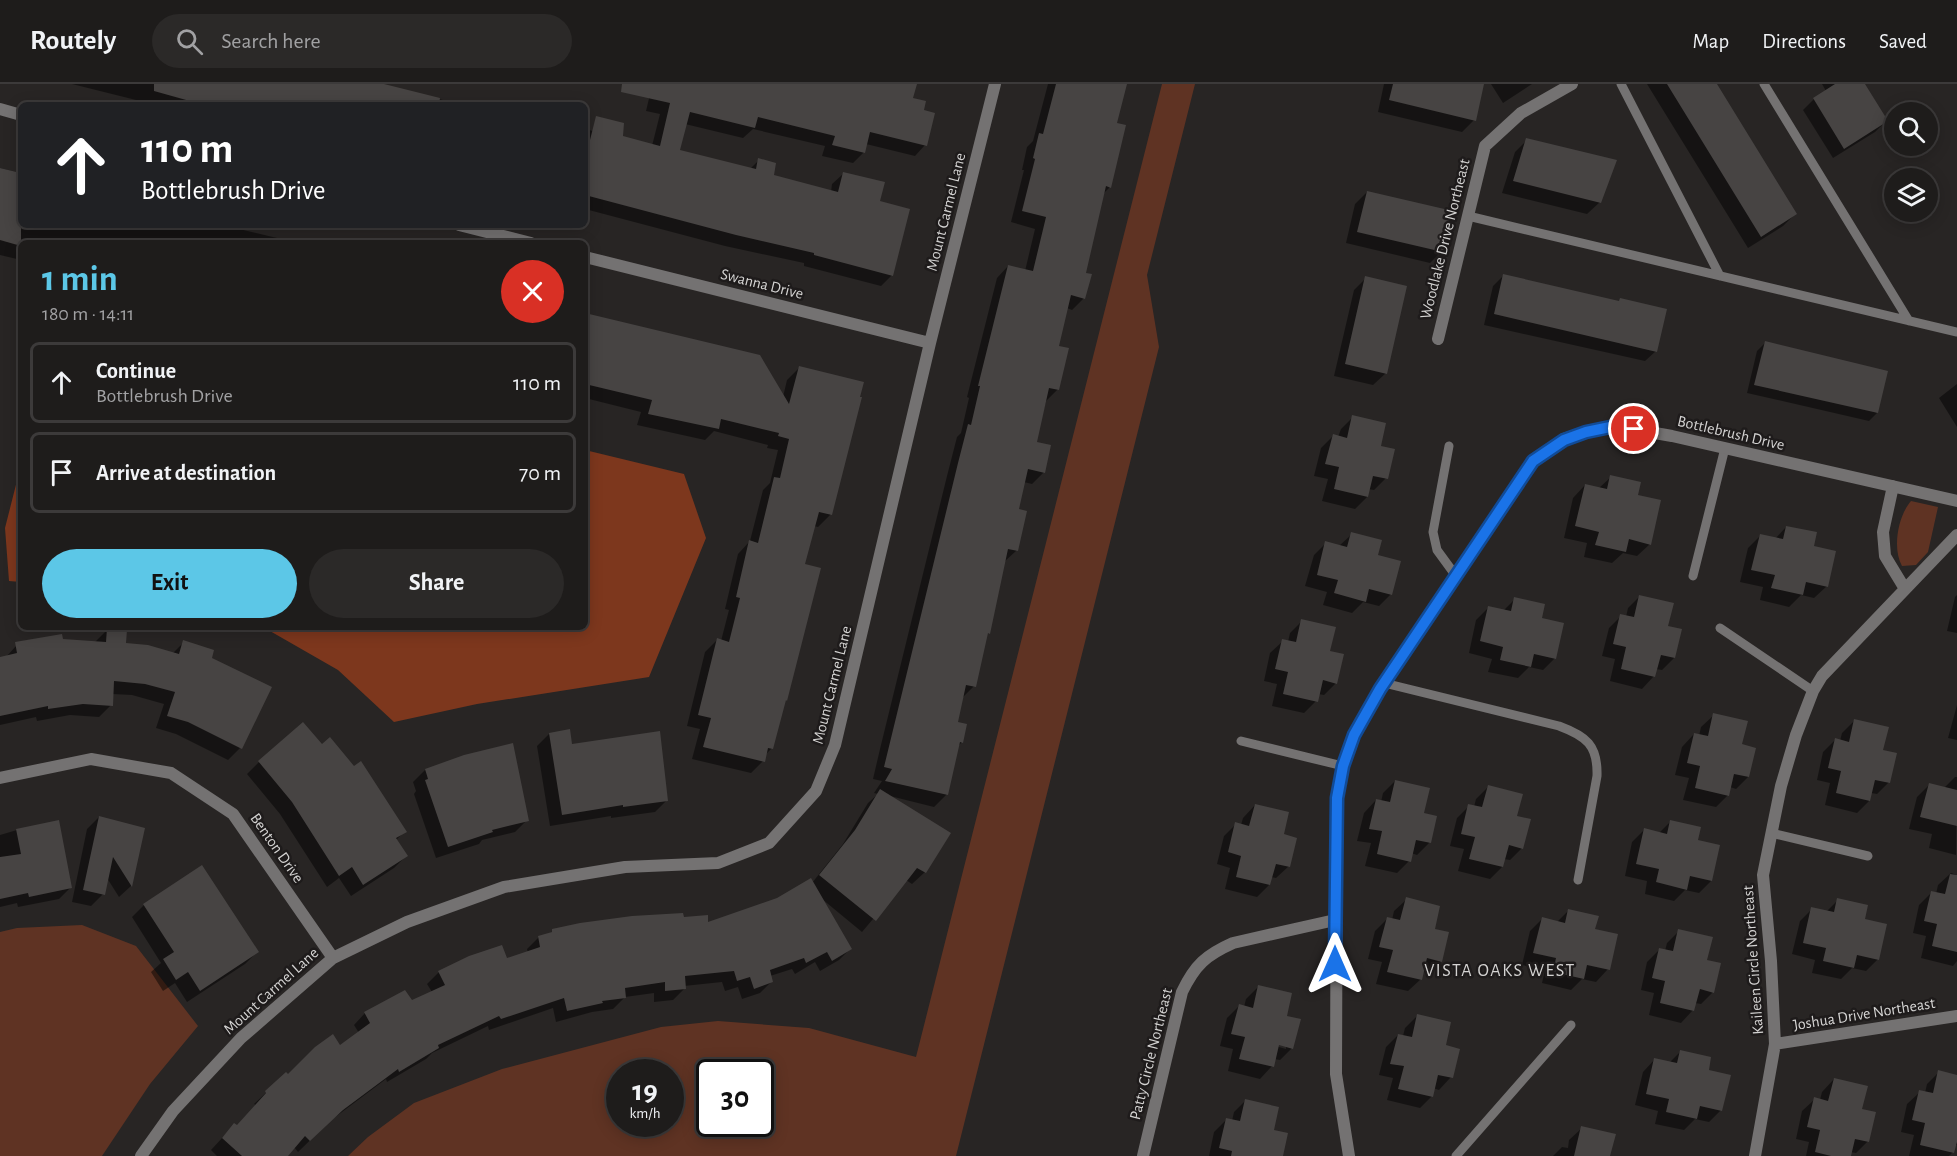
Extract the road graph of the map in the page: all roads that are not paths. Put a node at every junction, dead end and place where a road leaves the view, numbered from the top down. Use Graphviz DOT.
graph roads {
  1 [pos="995,84"];
  2 [pos="1572,84"];
  3 [pos="1621,84"];
  4 [pos="1764,84"];
  5 [pos="0,110"];
  6 [pos="18,114"];
  7 [pos="1468,216"];
  8 [pos="471,228"];
  9 [pos="519,240"];
  10 [pos="588,258"];
  11 [pos="1720,276"];
  12 [pos="1909,321"];
  13 [pos="1957,332"];
  14 [pos="1438,339"];
  15 [pos="930,343"];
  16 [pos="1449,447"];
  17 [pos="1725,448"];
  18 [pos="1893,486"];
  19 [pos="1957,501"];
  20 [pos="1957,535"];
  21 [pos="1456,576"];
  22 [pos="1693,576"];
  23 [pos="1905,589"];
  24 [pos="1720,628"];
  25 [pos="1384,683"];
  26 [pos="1813,692"];
  27 [pos="1241,741"];
  28 [pos="1343,766"];
  29 [pos="0,778"];
  30 [pos="1771,833"];
  31 [pos="1868,856"];
  32 [pos="1578,880"];
  33 [pos="1335,920"];
  34 [pos="333,958"];
  35 [pos="1957,1016"];
  36 [pos="1571,1025"];
  37 [pos="1775,1044"];
  38 [pos="141,1156"];
  39 [pos="1143,1156"];
  40 [pos="1349,1156"];
  41 [pos="1456,1156"];
  42 [pos="1755,1156"];
  1 -- 15 [label="street, Mount Carmel Lane"];
  2 -- 7 [label="street, Woodlake Drive Northeast"];
  3 -- 11 [label="lane"];
  4 -- 12 [label="lane"];
  5 -- 6 [label="street"];
  7 -- 11 [label="lane"];
  7 -- 14 [label="street, Woodlake Drive Northeast"];
  8 -- 9 [label="street"];
  10 -- 15 [label="street, Swanna Drive"];
  11 -- 12 [label="lane"];
  12 -- 13 [label="lane"];
  15 -- 34 [label="street, Mount Carmel Lane"];
  16 -- 21 [label="lane"];
  17 -- 18 [label="street, Bottlebrush Drive"];
  17 -- 21 [label="street, Bottlebrush Drive"];
  17 -- 22 [label="lane"];
  18 -- 19 [label="street, Bottlebrush Drive"];
  18 -- 23 [label="street"];
  20 -- 23 [label="street, Kaileen Circle Northeast"];
  21 -- 25 [label="street"];
  23 -- 26 [label="street, Kaileen Circle Northeast"];
  24 -- 26 [label="lane"];
  25 -- 28 [label="street"];
  25 -- 32 [label="lane"];
  26 -- 30 [label="street, Kaileen Circle Northeast"];
  27 -- 28 [label="lane"];
  28 -- 33 [label="street"];
  29 -- 34 [label="street, Benton Drive"];
  30 -- 31 [label="lane"];
  30 -- 37 [label="street, Kaileen Circle Northeast"];
  33 -- 39 [label="street, Patty Circle Northeast"];
  33 -- 40 [label="street"];
  34 -- 38 [label="street, Mount Carmel Lane"];
  35 -- 37 [label="street, Joshua Drive Northeast"];
  36 -- 41 [label="lane"];
  37 -- 42 [label="street, Kaileen Circle Northeast"];
}
